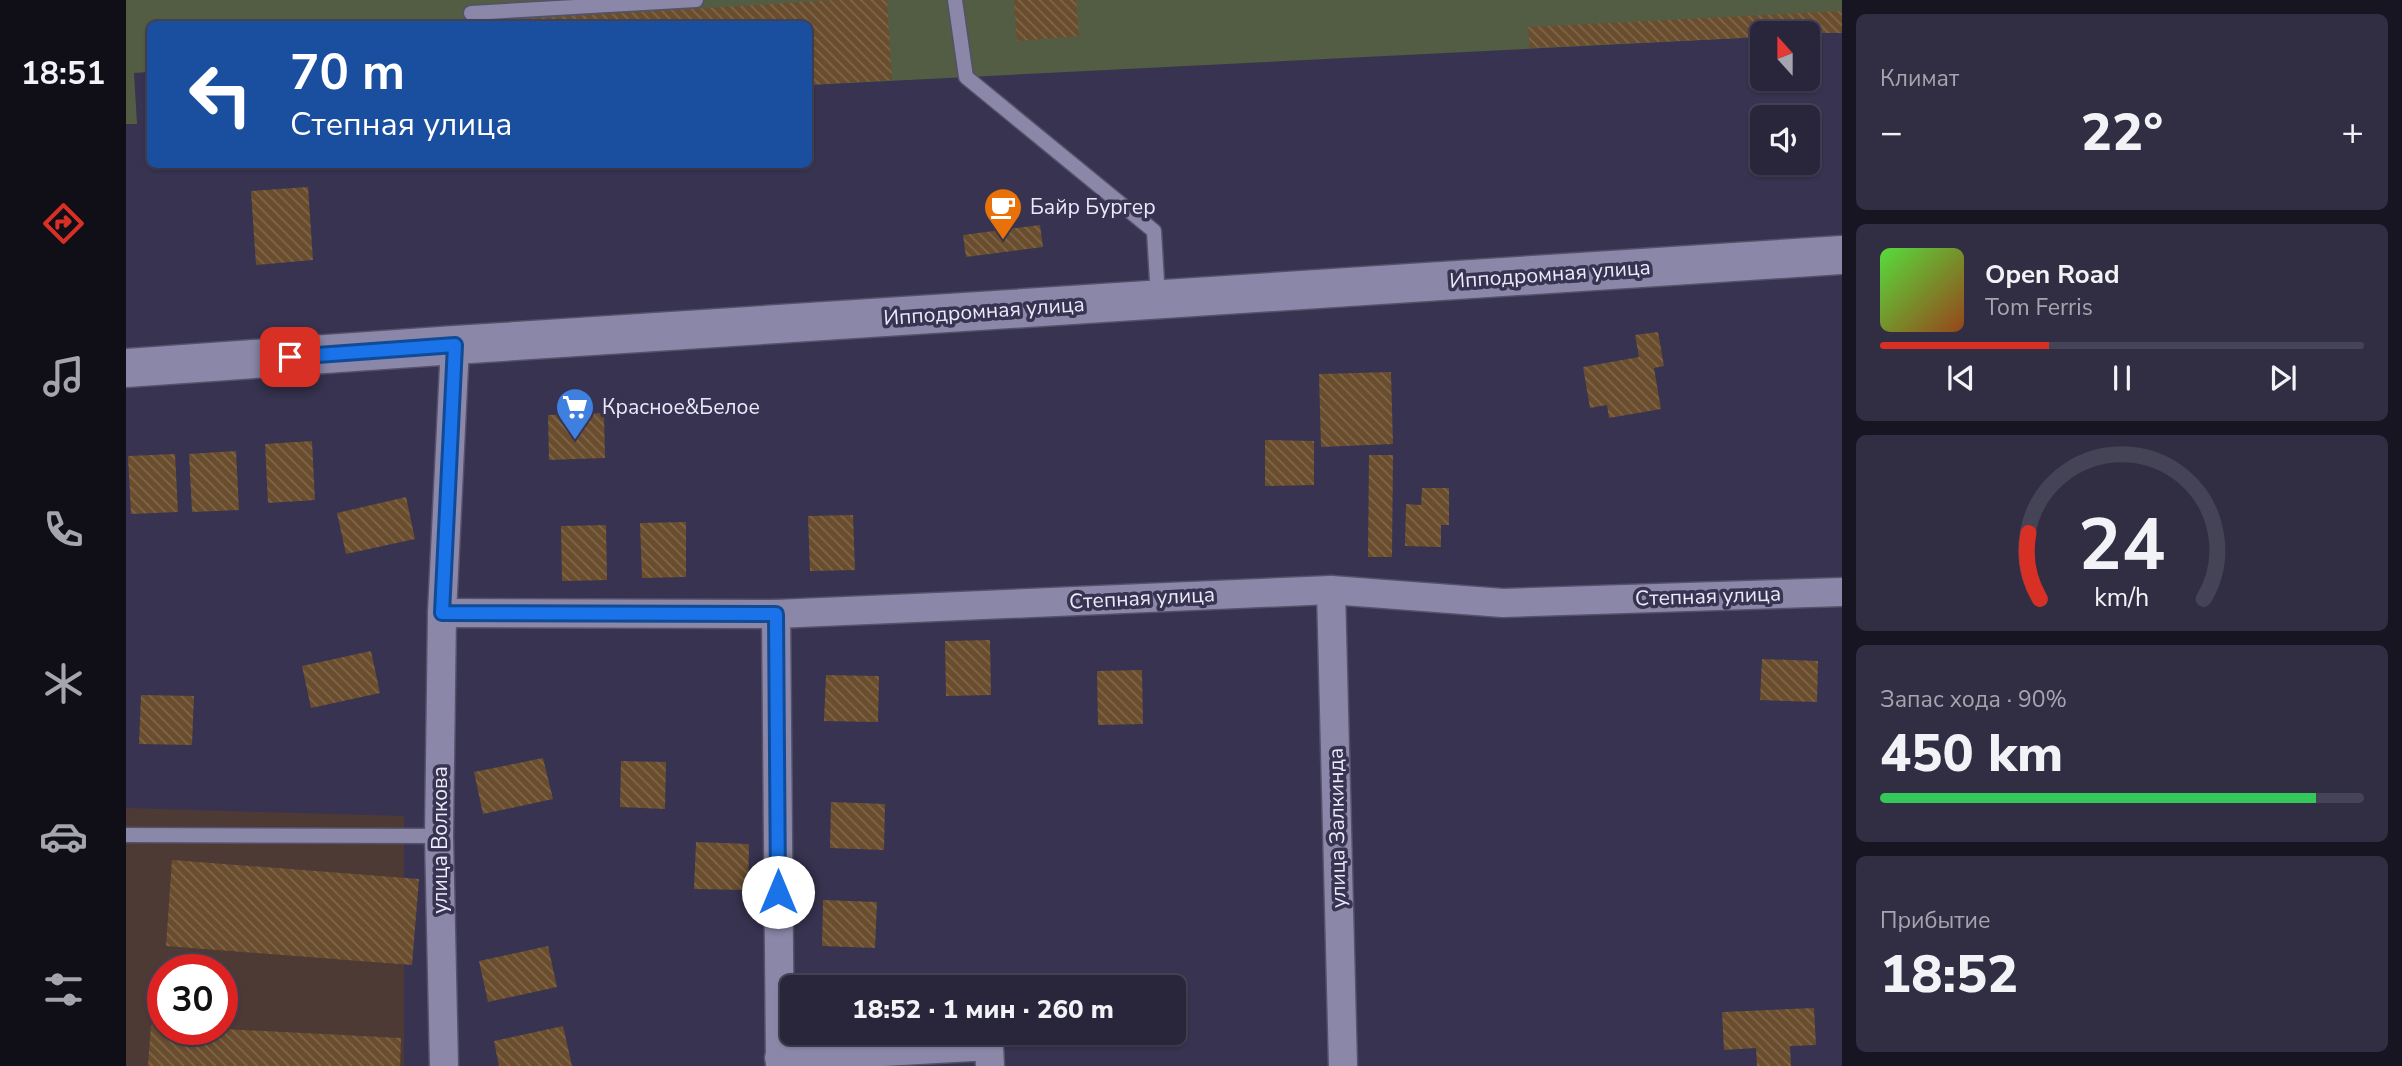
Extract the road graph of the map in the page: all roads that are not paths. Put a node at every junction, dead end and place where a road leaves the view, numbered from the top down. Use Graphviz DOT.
graph roads {
  1 [pos="696,0"];
  2 [pos="955,0"];
  3 [pos="471,13"];
  4 [pos="1842,255"];
  5 [pos="1158,299"];
  6 [pos="455,345"];
  7 [pos="126,368"];
  8 [pos="1331,590"];
  9 [pos="1842,592"];
  10 [pos="442,613"];
  11 [pos="776,614"];
  12 [pos="126,835"];
  13 [pos="439,836"];
  14 [pos="779,1062"];
  15 [pos="444,1066"];
  16 [pos="990,1066"];
  17 [pos="1343,1066"];
  1 -- 3 [label="lane"];
  2 -- 5 [label="lane"];
  4 -- 5 [label="main road, Ипподромная улица"];
  5 -- 6 [label="main road, Ипподромная улица"];
  6 -- 7 [label="main road, Ипподромная улица"];
  6 -- 10 [label="street, улица Волкова"];
  8 -- 9 [label="street, Степная улица"];
  8 -- 11 [label="street, Степная улица"];
  8 -- 17 [label="street, улица Залкинда"];
  10 -- 11 [label="street, Степная улица"];
  10 -- 13 [label="street, улица Волкова"];
  11 -- 14 [label="street"];
  12 -- 13 [label="lane"];
  13 -- 15 [label="street, улица Волкова"];
  14 -- 16 [label="street"];
}
